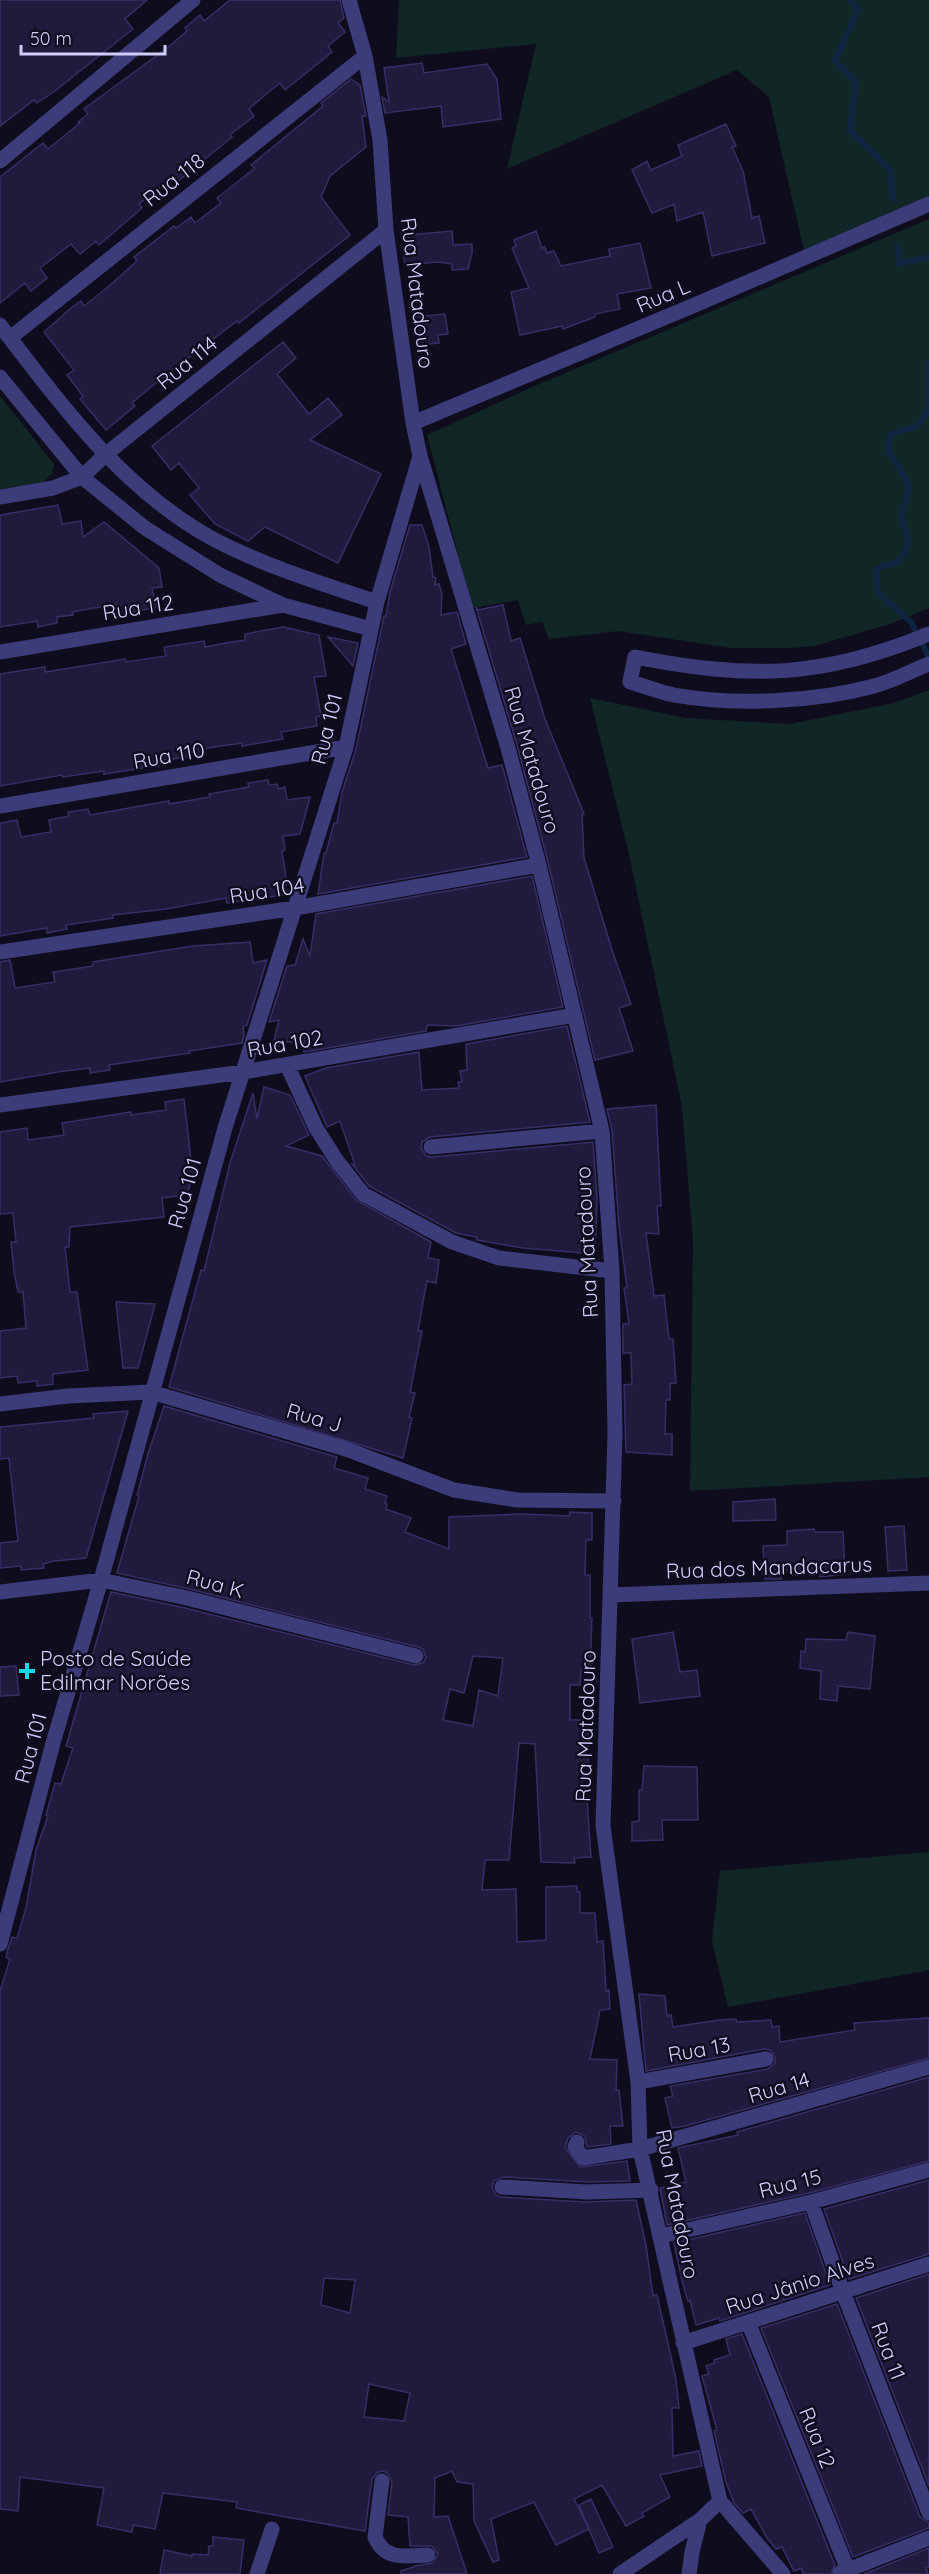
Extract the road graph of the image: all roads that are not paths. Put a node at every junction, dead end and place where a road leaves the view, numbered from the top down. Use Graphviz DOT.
graph roads {
  1 [pos="193,0"];
  2 [pos="349,0"];
  3 [pos="365,56"];
  4 [pos="0,161"];
  5 [pos="929,204"];
  6 [pos="386,230"];
  7 [pos="0,325"];
  8 [pos="10,338"];
  9 [pos="0,377"];
  10 [pos="413,423"];
  11 [pos="106,454"];
  12 [pos="420,456"];
  13 [pos="82,477"];
  14 [pos="0,497"];
  15 [pos="378,602"];
  16 [pos="283,605"];
  17 [pos="371,629"];
  18 [pos="929,634"];
  19 [pos="0,652"];
  20 [pos="929,664"];
  21 [pos="346,747"];
  22 [pos="0,806"];
  23 [pos="539,865"];
  24 [pos="295,908"];
  25 [pos="0,952"];
  26 [pos="575,1015"];
  27 [pos="287,1065"];
  28 [pos="243,1072"];
  29 [pos="0,1105"];
  30 [pos="602,1131"];
  31 [pos="430,1147"];
  32 [pos="612,1271"];
  33 [pos="151,1392"];
  34 [pos="0,1404"];
  35 [pos="614,1501"];
  36 [pos="101,1580"];
  37 [pos="929,1583"];
  38 [pos="0,1592"];
  39 [pos="611,1595"];
  40 [pos="416,1656"];
  41 [pos="0,1944"];
  42 [pos="766,2059"];
  43 [pos="929,2067"];
  44 [pos="638,2082"];
  45 [pos="577,2142"];
  46 [pos="640,2149"];
  47 [pos="929,2170"];
  48 [pos="502,2187"];
  49 [pos="651,2190"];
  50 [pos="811,2202"];
  51 [pos="661,2236"];
  52 [pos="929,2264"];
  53 [pos="843,2292"];
  54 [pos="748,2322"];
  55 [pos="682,2343"];
  56 [pos="382,2481"];
  57 [pos="720,2501"];
  58 [pos="929,2513"];
  59 [pos="700,2520"];
  60 [pos="272,2529"];
  61 [pos="929,2538"];
  62 [pos="428,2555"];
  63 [pos="843,2572"];
  64 [pos="257,2574"];
  65 [pos="620,2574"];
  66 [pos="689,2574"];
  67 [pos="783,2574"];
  1 -- 4 [label="street"];
  2 -- 3 [label="street, Rua Matadouro"];
  3 -- 6 [label="street, Rua Matadouro"];
  3 -- 8 [label="street, Rua 118"];
  5 -- 10 [label="street, Rua L"];
  6 -- 10 [label="street, Rua Matadouro"];
  6 -- 11 [label="street, Rua 114"];
  7 -- 8 [label="street"];
  8 -- 11 [label="street"];
  9 -- 13 [label="street"];
  10 -- 12 [label="street, Rua Matadouro"];
  11 -- 13 [label="street, Rua 114"];
  11 -- 15 [label="street"];
  12 -- 15 [label="street, Rua 101"];
  12 -- 23 [label="street, Rua Matadouro"];
  13 -- 14 [label="street, Rua 114"];
  13 -- 16 [label="street"];
  15 -- 17 [label="street, Rua 101"];
  16 -- 17 [label="street"];
  16 -- 19 [label="street, Rua 112"];
  17 -- 21 [label="street, Rua 101"];
  18 -- 20 [label="street"];
  21 -- 22 [label="street, Rua 110"];
  21 -- 24 [label="street, Rua 101"];
  23 -- 24 [label="street, Rua 104"];
  23 -- 26 [label="street, Rua Matadouro"];
  24 -- 25 [label="street, Rua 104"];
  24 -- 28 [label="street, Rua 101"];
  26 -- 27 [label="street, Rua 102"];
  26 -- 30 [label="street, Rua Matadouro"];
  27 -- 28 [label="street, Rua 102"];
  27 -- 32 [label="street"];
  28 -- 29 [label="street, Rua 102"];
  28 -- 33 [label="street, Rua 101"];
  30 -- 31 [label="street"];
  30 -- 32 [label="street, Rua Matadouro"];
  32 -- 35 [label="street, Rua Matadouro"];
  33 -- 34 [label="street, Rua J"];
  33 -- 35 [label="street, Rua J"];
  33 -- 36 [label="street, Rua 101"];
  35 -- 39 [label="street, Rua Matadouro"];
  36 -- 38 [label="street, Rua K"];
  36 -- 40 [label="street, Rua K"];
  36 -- 41 [label="street, Rua 101"];
  37 -- 39 [label="street, Rua dos Mandacarus"];
  39 -- 44 [label="street, Rua Matadouro"];
  42 -- 44 [label="street, Rua 13"];
  43 -- 46 [label="street, Rua 14"];
  44 -- 46 [label="street, Rua Matadouro"];
  45 -- 46 [label="street, Rua 14"];
  46 -- 49 [label="street, Rua Matadouro"];
  47 -- 50 [label="street, Rua 15"];
  48 -- 49 [label="street"];
  49 -- 51 [label="street, Rua Matadouro"];
  50 -- 51 [label="street, Rua 15"];
  50 -- 53 [label="street, Rua 11"];
  51 -- 55 [label="street, Rua Matadouro"];
  52 -- 53 [label="street, Rua Jânio Alves"];
  53 -- 54 [label="street, Rua Jânio Alves"];
  53 -- 58 [label="street, Rua 11"];
  54 -- 55 [label="street, Rua Jânio Alves"];
  54 -- 63 [label="street, Rua 12"];
  55 -- 57 [label="street, Rua Matadouro"];
  56 -- 62 [label="street"];
  57 -- 59 [label="street"];
  57 -- 67 [label="street"];
  59 -- 65 [label="street"];
  59 -- 66 [label="street"];
  60 -- 64 [label="street"];
  61 -- 63 [label="street"];
}
